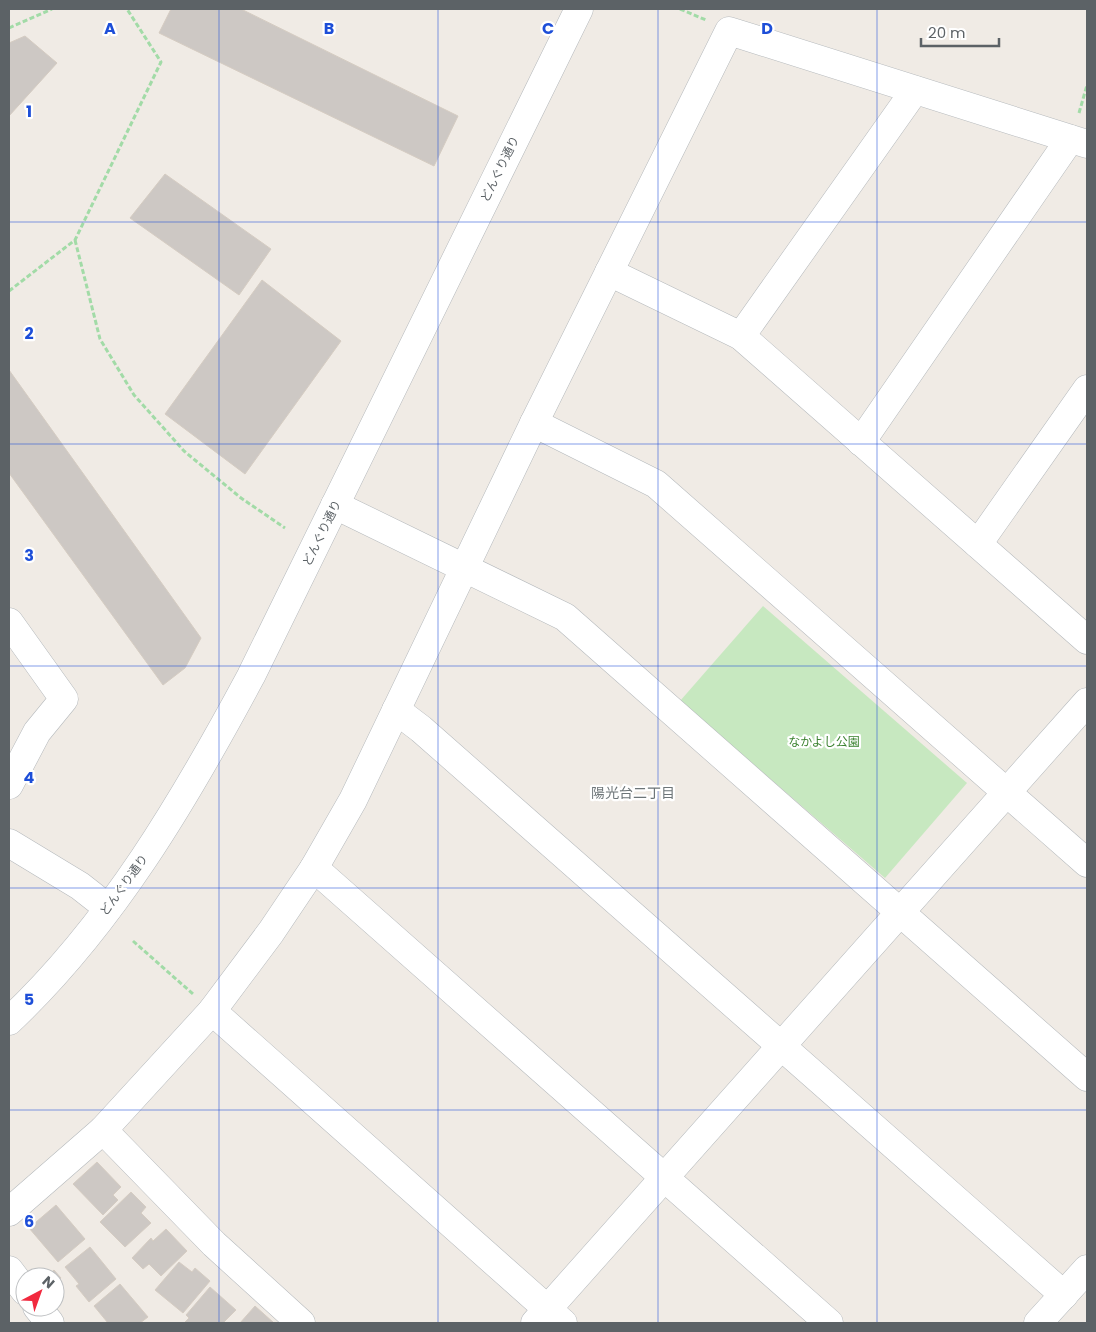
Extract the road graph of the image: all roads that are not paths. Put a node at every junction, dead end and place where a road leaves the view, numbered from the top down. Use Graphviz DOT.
graph roads {
  1 [pos="579,9"];
  2 [pos="915,90"];
  3 [pos="1079,142"];
  4 [pos="609,272"];
  5 [pos="741,336"];
  6 [pos="1087,389"];
  7 [pos="534,423"];
  8 [pos="860,442"];
  9 [pos="335,505"];
  10 [pos="978,544"];
  11 [pos="465,567"];
  12 [pos="9,622"];
  13 [pos="1087,640"];
  14 [pos="1087,702"];
  15 [pos="396,710"];
  16 [pos="9,785"];
  17 [pos="1007,792"];
  18 [pos="9,843"];
  19 [pos="1087,862"];
  20 [pos="314,868"];
  21 [pos="108,908"];
  22 [pos="901,913"];
  23 [pos="212,1011"];
  24 [pos="9,1021"];
  25 [pos="782,1045"];
  26 [pos="1087,1077"];
  27 [pos="103,1130"];
  28 [pos="665,1178"];
  29 [pos="9,1212"];
  30 [pos="1087,1269"];
  31 [pos="1064,1295"];
  32 [pos="548,1319"];
  33 [pos="301,1323"];
  34 [pos="829,1323"];
  35 [pos="1038,1323"];
  1 -- 9 [label="street, どんぐり通り"];
  2 -- 3 [label="street"];
  2 -- 4 [label="street"];
  2 -- 5 [label="street"];
  3 -- 8 [label="street"];
  4 -- 5 [label="street"];
  4 -- 7 [label="street"];
  5 -- 8 [label="street"];
  6 -- 10 [label="street"];
  7 -- 11 [label="street"];
  7 -- 17 [label="street"];
  8 -- 10 [label="street"];
  9 -- 11 [label="street"];
  9 -- 21 [label="street, どんぐり通り"];
  10 -- 13 [label="street"];
  11 -- 15 [label="street"];
  11 -- 22 [label="street"];
  12 -- 16 [label="street"];
  14 -- 17 [label="street"];
  15 -- 20 [label="street"];
  15 -- 25 [label="street"];
  17 -- 19 [label="street"];
  17 -- 22 [label="street"];
  18 -- 21 [label="street"];
  20 -- 23 [label="street"];
  20 -- 28 [label="street"];
  21 -- 24 [label="street, どんぐり通り"];
  22 -- 25 [label="street"];
  22 -- 26 [label="street"];
  23 -- 27 [label="street"];
  23 -- 32 [label="street"];
  25 -- 28 [label="street"];
  25 -- 31 [label="street"];
  27 -- 29 [label="street"];
  27 -- 33 [label="street"];
  28 -- 32 [label="street"];
  28 -- 34 [label="street"];
  30 -- 31 [label="street"];
  31 -- 35 [label="street"];
}
